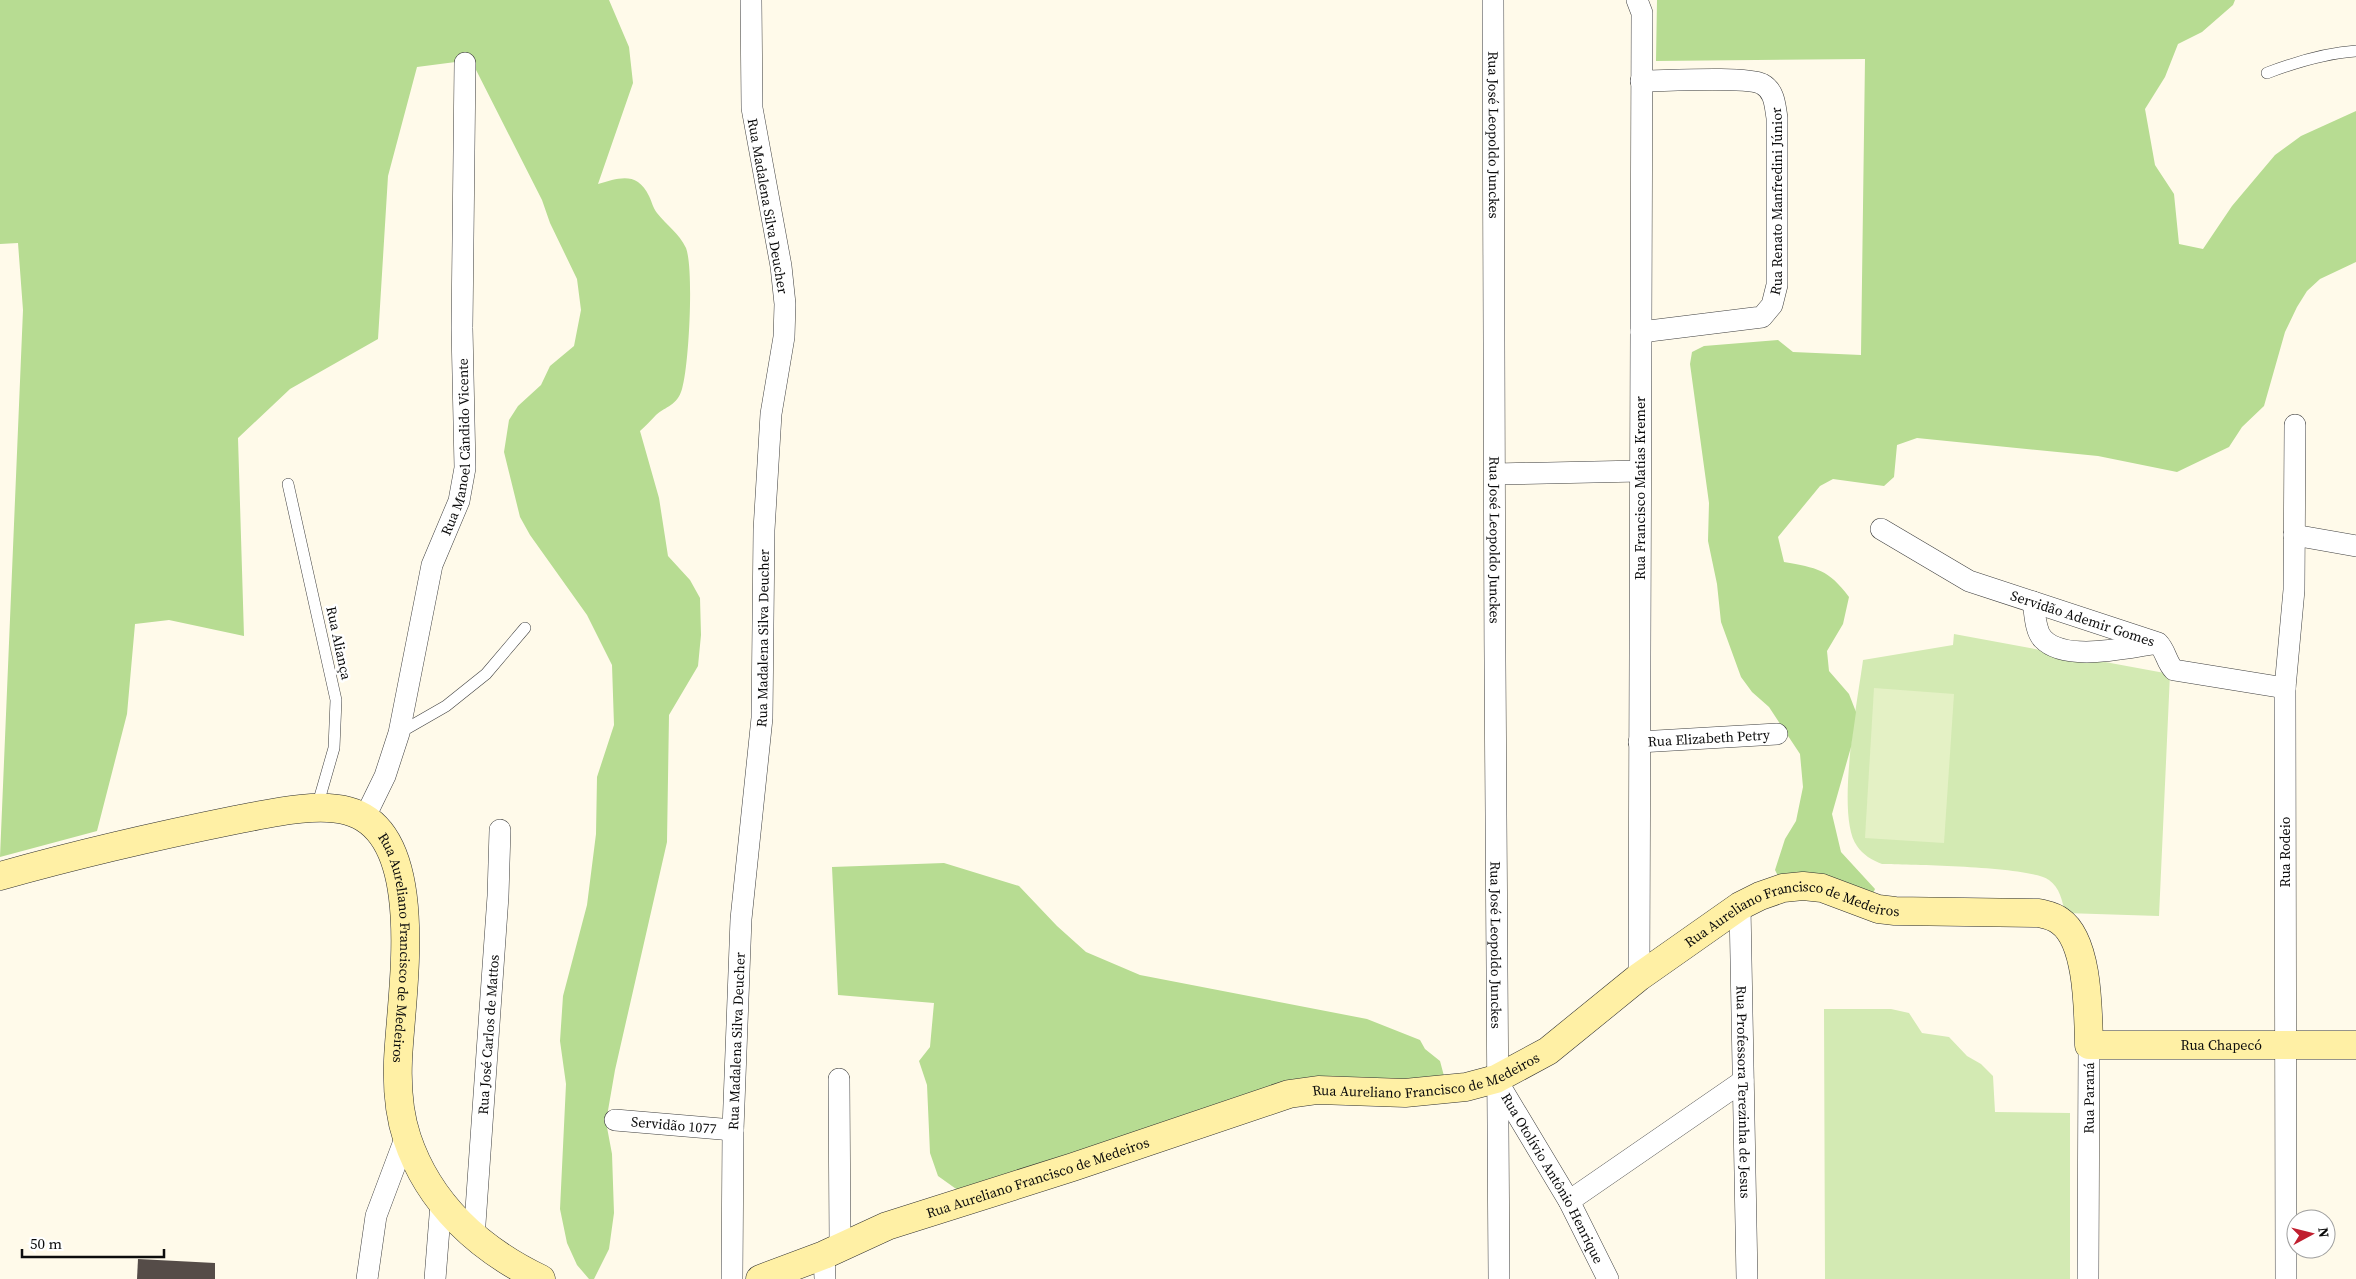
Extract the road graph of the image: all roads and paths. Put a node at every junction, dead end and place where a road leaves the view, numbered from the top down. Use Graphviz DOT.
graph roads {
  1 [pos="751,0"];
  2 [pos="1493,0"];
  3 [pos="1637,0"];
  4 [pos="2356,50"];
  5 [pos="465,63"];
  6 [pos="2267,72"];
  7 [pos="1642,81"];
  8 [pos="1641,332"];
  9 [pos="2295,425"];
  10 [pos="1640,471"];
  11 [pos="1496,474"];
  12 [pos="288,484"];
  13 [pos="1881,528"];
  14 [pos="2294,535"];
  15 [pos="2356,546"];
  16 [pos="2033,602"];
  17 [pos="525,628"];
  18 [pos="2158,643"];
  19 [pos="2285,688"];
  20 [pos="399,733"];
  21 [pos="1777,734"];
  22 [pos="1639,742"];
  23 [pos="316,808"];
  24 [pos="365,818"];
  25 [pos="500,830"];
  26 [pos="0,876"];
  27 [pos="1740,906"];
  28 [pos="2062,922"];
  29 [pos="1638,977"];
  30 [pos="2089,1045"];
  31 [pos="2286,1045"];
  32 [pos="2356,1045"];
  33 [pos="1496,1079"];
  34 [pos="839,1080"];
  35 [pos="1743,1081"];
  36 [pos="615,1120"];
  37 [pos="733,1130"];
  38 [pos="406,1136"];
  39 [pos="1569,1201"];
  40 [pos="441,1204"];
  41 [pos="474,1238"];
  42 [pos="830,1260"];
  43 [pos="367,1279"];
  44 [pos="435,1279"];
  45 [pos="541,1279"];
  46 [pos="732,1279"];
  47 [pos="760,1279"];
  48 [pos="1499,1279"];
  49 [pos="1608,1279"];
  50 [pos="1747,1279"];
  51 [pos="2088,1279"];
  52 [pos="2286,1279"];
  1 -- 37 [label="street, Rua Madalena Silva Deucher"];
  2 -- 11 [label="street, Rua José Leopoldo Junckes"];
  3 -- 7 [label="street, Rua Francisco Matias Kremer"];
  4 -- 6 [label="lane"];
  5 -- 20 [label="street, Rua Manoel Cândido Vicente"];
  7 -- 8 [label="street, Rua Francisco Matias Kremer"];
  7 -- 8 [label="street, Rua Renato Manfredini Júnior"];
  8 -- 10 [label="street, Rua Francisco Matias Kremer"];
  9 -- 14 [label="street, Rua Rodeio"];
  10 -- 11 [label="street"];
  10 -- 22 [label="street, Rua Francisco Matias Kremer"];
  11 -- 33 [label="street, Rua José Leopoldo Junckes"];
  12 -- 23 [label="lane, Rua Aliança"];
  13 -- 16 [label="street, Servidão Ademir Gomes"];
  14 -- 15 [label="street"];
  14 -- 19 [label="street, Rua Rodeio"];
  16 -- 18 [label="street, Servidão Ademir Gomes"];
  16 -- 18 [label="street"];
  17 -- 20 [label="lane"];
  18 -- 19 [label="street, Servidão Ademir Gomes"];
  19 -- 31 [label="street, Rua Rodeio"];
  20 -- 24 [label="street, Rua Manoel Cândido Vicente"];
  21 -- 22 [label="street, Rua Elizabeth Petry"];
  22 -- 29 [label="street, Rua Francisco Matias Kremer"];
  23 -- 24 [label="street, Rua Aureliano Francisco de Medeiros"];
  23 -- 26 [label="street, Rua Aureliano Francisco de Medeiros"];
  24 -- 38 [label="street, Rua Aureliano Francisco de Medeiros"];
  25 -- 41 [label="street, Rua José Carlos de Mattos"];
  27 -- 28 [label="street, Rua Aureliano Francisco de Medeiros"];
  27 -- 29 [label="street, Rua Aureliano Francisco de Medeiros"];
  27 -- 35 [label="street, Rua Professora Terezinha de Jesus"];
  28 -- 30 [label="street, Rua Paraná"];
  29 -- 33 [label="street, Rua Aureliano Francisco de Medeiros"];
  30 -- 31 [label="street, Rua Chapecó"];
  30 -- 51 [label="street, Rua Paraná"];
  31 -- 32 [label="street, Rua Chapecó"];
  31 -- 52 [label="street, Rua Rodeio"];
  33 -- 39 [label="street, Rua Otolívio Antônio Henrique"];
  33 -- 42 [label="street, Rua Aureliano Francisco de Medeiros"];
  33 -- 48 [label="street, Rua José Leopoldo Junckes"];
  34 -- 42 [label="street"];
  35 -- 39 [label="street"];
  35 -- 50 [label="street, Rua Professora Terezinha de Jesus"];
  36 -- 37 [label="street, Servidão 1077"];
  37 -- 46 [label="street, Rua Madalena Silva Deucher"];
  38 -- 40 [label="street, Rua Aureliano Francisco de Medeiros"];
  38 -- 43 [label="street"];
  39 -- 49 [label="street, Rua Otolívio Antônio Henrique"];
  40 -- 41 [label="street, Rua Aureliano Francisco de Medeiros"];
  40 -- 44 [label="street"];
  41 -- 45 [label="street, Rua Aureliano Francisco de Medeiros"];
  42 -- 47 [label="street, Rua Aureliano Francisco de Medeiros"];
}
